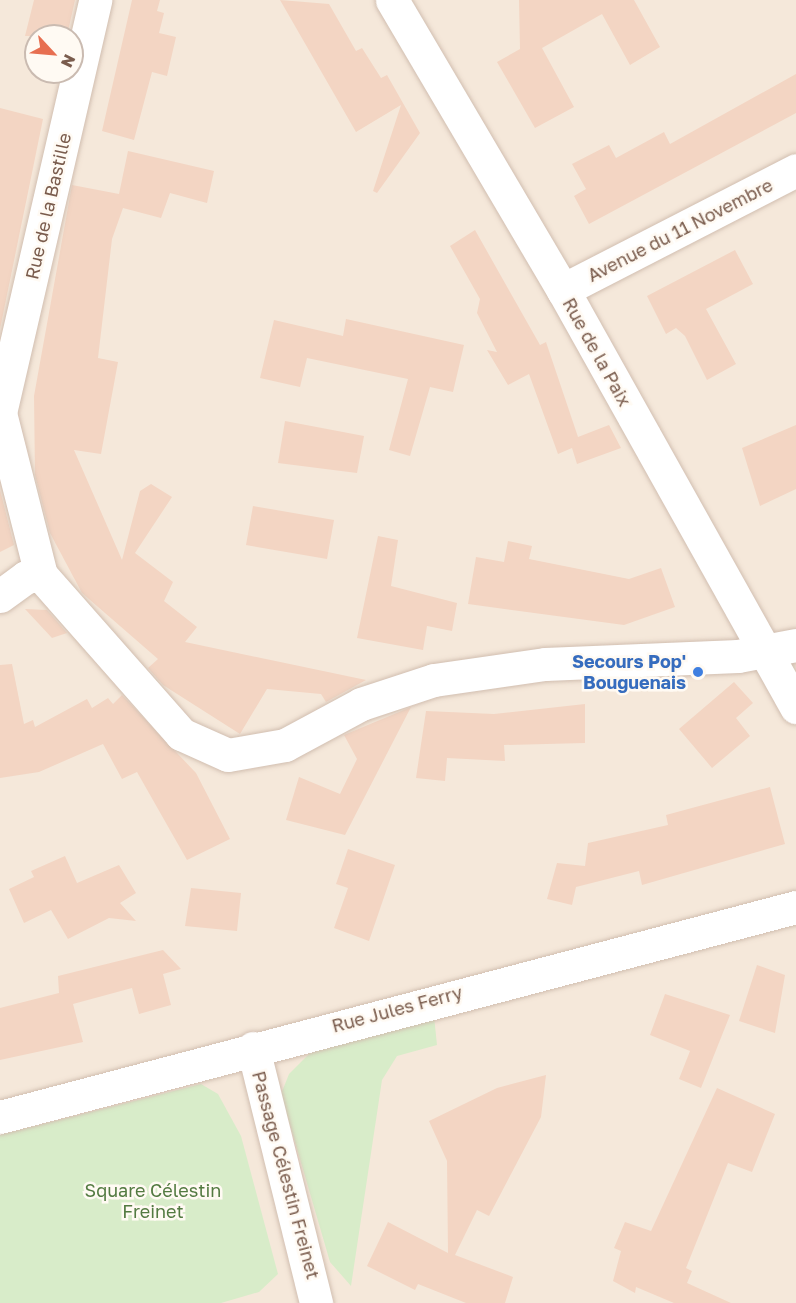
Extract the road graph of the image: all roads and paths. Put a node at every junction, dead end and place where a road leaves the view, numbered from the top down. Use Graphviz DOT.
graph roads {
  1 [pos="95,0"];
  2 [pos="392,0"];
  3 [pos="796,170"];
  4 [pos="563,290"];
  5 [pos="0,413"];
  6 [pos="41,575"];
  7 [pos="0,596"];
  8 [pos="796,645"];
  9 [pos="764,651"];
  10 [pos="796,707"];
  11 [pos="796,907"];
  12 [pos="253,1048"];
  13 [pos="0,1117"];
  14 [pos="316,1303"];
  1 -- 5 [label="street, Rue de la Bastille"];
  2 -- 4 [label="street, Rue de la Paix"];
  3 -- 4 [label="street, Avenue du 11 Novembre"];
  4 -- 9 [label="street, Rue de la Paix"];
  5 -- 6 [label="street"];
  6 -- 7 [label="street"];
  6 -- 9 [label="street"];
  8 -- 9 [label="street"];
  9 -- 10 [label="street, Rue de la Paix"];
  11 -- 12 [label="street, Rue Jules Ferry"];
  12 -- 13 [label="street, Rue Jules Ferry"];
  12 -- 14 [label="street, Passage Célestin Freinet"];
}
